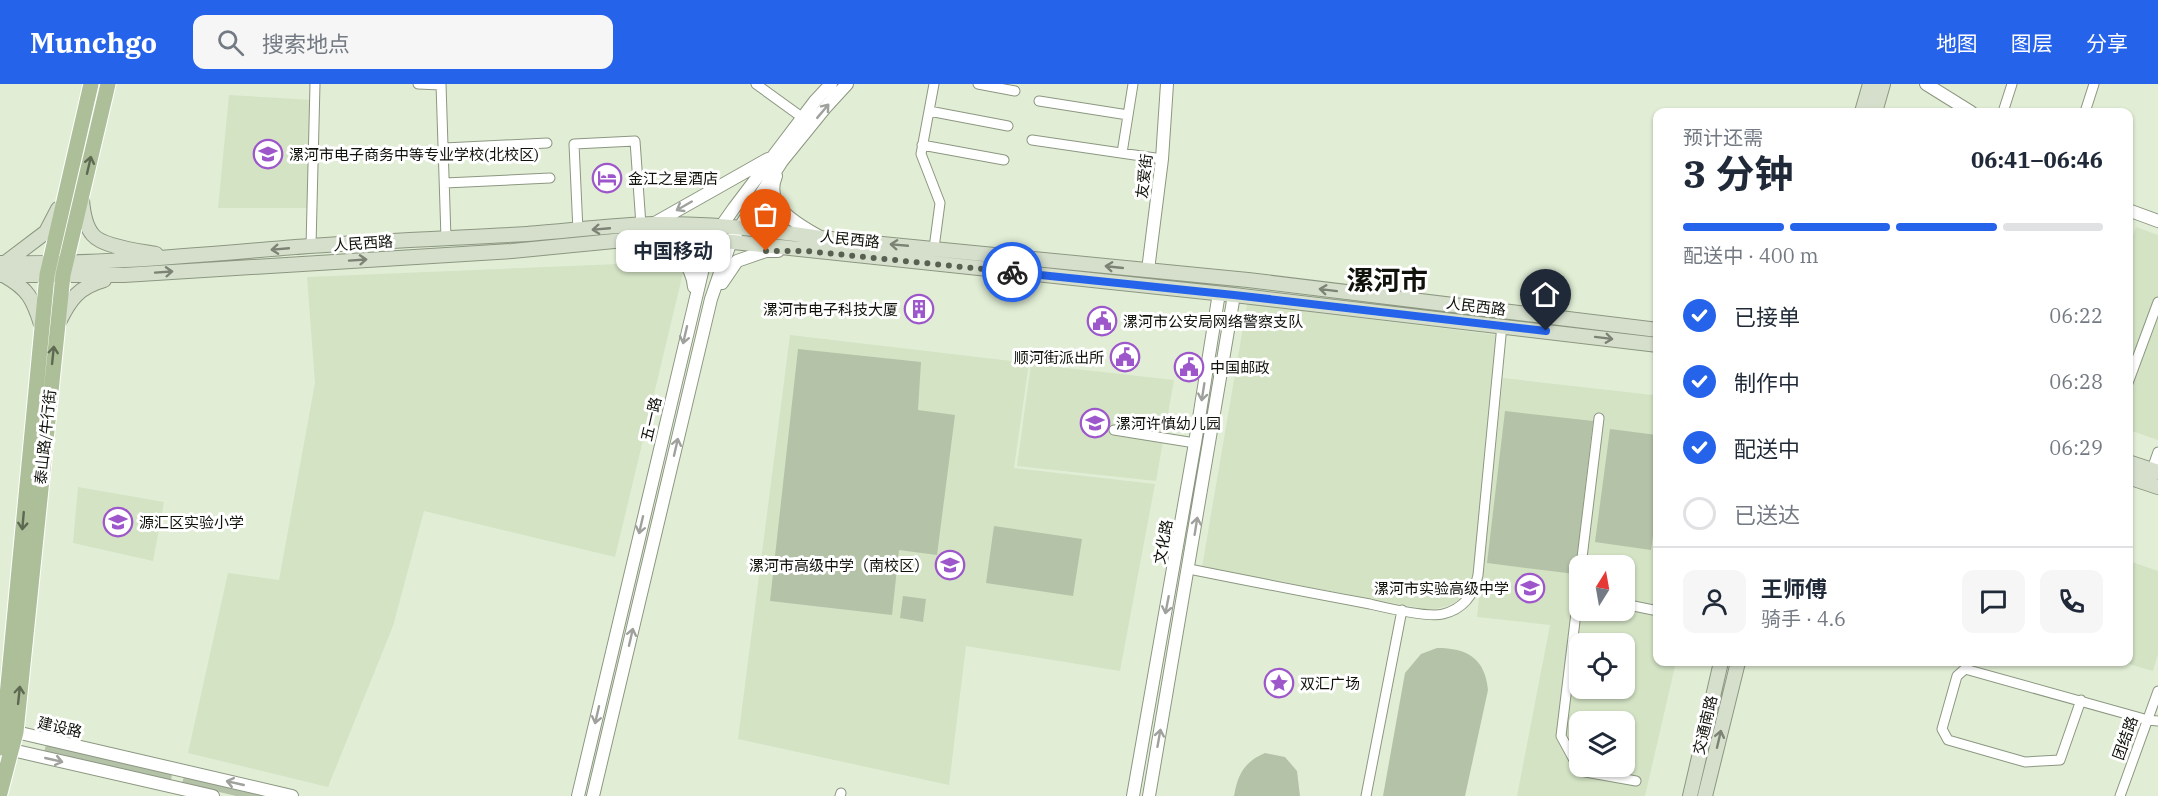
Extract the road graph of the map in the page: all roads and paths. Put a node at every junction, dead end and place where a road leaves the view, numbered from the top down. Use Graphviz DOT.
graph roads {
  1 [pos="91,84"];
  2 [pos="108,84"];
  3 [pos="315,84"];
  4 [pos="418,84"];
  5 [pos="756,84"];
  6 [pos="831,84"];
  7 [pos="847,84"];
  8 [pos="934,84"];
  9 [pos="978,84"];
  10 [pos="1133,84"];
  11 [pos="1167,84"];
  12 [pos="1870,84"];
  13 [pos="1883,84"];
  14 [pos="1926,84"];
  15 [pos="2012,84"];
  16 [pos="2094,84"];
  17 [pos="441,85"];
  18 [pos="1015,91"];
  19 [pos="1039,101"];
  20 [pos="1863,108"];
  21 [pos="1876,108"];
  22 [pos="1965,108"];
  23 [pos="2003,108"];
  24 [pos="2086,108"];
  25 [pos="929,111"];
  26 [pos="1128,115"];
  27 [pos="803,118"];
  28 [pos="1008,126"];
  29 [pos="1032,140"];
  30 [pos="547,143"];
  31 [pos="922,145"];
  32 [pos="444,148"];
  33 [pos="1122,153"];
  34 [pos="777,159"];
  35 [pos="1162,159"];
  36 [pos="1004,160"];
  37 [pos="550,178"];
  38 [pos="445,183"];
  39 [pos="64,196"];
  40 [pos="81,197"];
  41 [pos="2133,214"];
  42 [pos="2158,221"];
  43 [pos="722,225"];
  44 [pos="740,226"];
  45 [pos="649,228"];
  46 [pos="578,231"];
  47 [pos="446,238"];
  48 [pos="821,238"];
  49 [pos="714,240"];
  50 [pos="731,242"];
  51 [pos="311,246"];
  52 [pos="934,248"];
  53 [pos="806,251"];
  54 [pos="172,258"];
  55 [pos="2,269"];
  56 [pos="48,269"];
  57 [pos="64,269"];
  58 [pos="1148,270"];
  59 [pos="124,275"];
  60 [pos="1219,293"];
  61 [pos="695,295"];
  62 [pos="1234,295"];
  63 [pos="711,299"];
  64 [pos="2158,302"];
  65 [pos="1216,308"];
  66 [pos="1232,310"];
  67 [pos="49,325"];
  68 [pos="1502,326"];
  69 [pos="1653,329"];
  70 [pos="1653,344"];
  71 [pos="2133,370"];
  72 [pos="1599,418"];
  73 [pos="1114,430"];
  74 [pos="1196,443"];
  75 [pos="2158,452"];
  76 [pos="2133,464"];
  77 [pos="2155,471"];
  78 [pos="2133,479"];
  79 [pos="2158,487"];
  80 [pos="1582,555"];
  81 [pos="1189,569"];
  82 [pos="1635,606"];
  83 [pos="1402,610"];
  84 [pos="1653,610"];
  85 [pos="1575,621"];
  86 [pos="1720,666"];
  87 [pos="1737,666"];
  88 [pos="2158,691"];
  89 [pos="2081,700"];
  90 [pos="2153,720"];
  91 [pos="8,742"];
  92 [pos="179,770"];
  93 [pos="1636,781"];
  94 [pos="176,788"];
  95 [pos="0,794"];
  96 [pos="213,796"];
  97 [pos="292,796"];
  98 [pos="578,796"];
  99 [pos="593,796"];
  100 [pos="1133,796"];
  101 [pos="1149,796"];
  102 [pos="1366,796"];
  103 [pos="1690,796"];
  104 [pos="1705,796"];
  105 [pos="2120,796"];
  1 -- 39 [label="main road, 泰山路/牛行街"];
  40 -- 2 [label="main road, 泰山路/牛行街, one-way"];
  3 -- 51 [label="street"];
  4 -- 17 [label="street"];
  5 -- 27 [label="street"];
  6 -- 27 [label="street, 五一路"];
  34 -- 7 [label="street, 五一路, one-way"];
  8 -- 25 [label="street"];
  9 -- 18 [label="street"];
  10 -- 26 [label="street"];
  11 -- 35 [label="street, 友爱街"];
  12 -- 20 [label="main road"];
  13 -- 21 [label="main road"];
  14 -- 22 [label="street"];
  15 -- 23 [label="street"];
  16 -- 24 [label="street"];
  17 -- 32 [label="street"];
  19 -- 26 [label="street"];
  25 -- 28 [label="street"];
  25 -- 31 [label="street"];
  26 -- 33 [label="street"];
  27 -- 34 [label="street, 五一路"];
  29 -- 33 [label="street"];
  30 -- 32 [label="street"];
  31 -- 36 [label="street"];
  31 -- 52 [label="street"];
  32 -- 38 [label="street"];
  33 -- 35 [label="street"];
  34 -- 43 [label="street, 五一路"];
  34 -- 44 [label="street, 五一路"];
  34 -- 45 [label="street, one-way"];
  34 -- 48 [label="street"];
  35 -- 58 [label="street, 友爱街"];
  37 -- 38 [label="street"];
  38 -- 47 [label="street"];
  39 -- 55 [label="main road"];
  39 -- 56 [label="main road, 泰山路/牛行街"];
  40 -- 54 [label="main road"];
  40 -- 57 [label="main road, 泰山路/牛行街"];
  41 -- 42 [label="street"];
  43 -- 44 [label="main road, 人民西路"];
  43 -- 45 [label="main road, 人民西路"];
  43 -- 49 [label="street, 五一路"];
  44 -- 48 [label="main road, 人民西路"];
  44 -- 50 [label="street, 五一路"];
  45 -- 46 [label="main road, 人民西路, one-way"];
  45 -- 46 [label="street"];
  45 -- 49 [label="main road, 人民西路"];
  59 -- 45 [label="main road, 人民西路, one-way"];
  45 -- 61 [label="street"];
  46 -- 47 [label="main road, 人民西路"];
  47 -- 51 [label="main road, 人民西路"];
  52 -- 48 [label="main road, 人民西路, one-way"];
  49 -- 50 [label="main road, 人民西路"];
  49 -- 61 [label="street, 五一路"];
  50 -- 53 [label="main road, 人民西路"];
  50 -- 63 [label="street, 五一路"];
  51 -- 54 [label="main road, 人民西路, one-way"];
  58 -- 52 [label="main road, 人民西路, one-way"];
  53 -- 60 [label="main road, 人民西路"];
  53 -- 63 [label="street"];
  54 -- 57 [label="main road, 人民西路"];
  55 -- 56 [label="main road, 人民西路"];
  55 -- 67 [label="main road"];
  56 -- 57 [label="main road, 人民西路"];
  56 -- 67 [label="main road, 泰山路/牛行街"];
  57 -- 59 [label="main road, 人民西路"];
  57 -- 67 [label="main road, 泰山路/牛行街"];
  69 -- 58 [label="main road, 人民西路, one-way"];
  59 -- 67 [label="main road"];
  60 -- 62 [label="main road, 人民西路"];
  60 -- 65 [label="street, 文化路"];
  61 -- 98 [label="street, 五一路, one-way"];
  62 -- 66 [label="street, 文化路"];
  62 -- 68 [label="main road, 人民西路"];
  99 -- 63 [label="street, 五一路, one-way"];
  64 -- 71 [label="street"];
  65 -- 66 [label="street"];
  65 -- 74 [label="street, 文化路, one-way"];
  81 -- 66 [label="street, 文化路, one-way"];
  67 -- 91 [label="main road, 泰山路/牛行街"];
  68 -- 70 [label="main road, 人民西路, one-way"];
  68 -- 83 [label="street"];
  72 -- 80 [label="street"];
  73 -- 74 [label="street"];
  74 -- 100 [label="street, 文化路, one-way"];
  75 -- 77 [label="street"];
  76 -- 77 [label="main road"];
  78 -- 79 [label="main road"];
  81 -- 83 [label="street"];
  101 -- 81 [label="street, 文化路, one-way"];
  82 -- 84 [label="street"];
  83 -- 102 [label="street"];
  85 -- 93 [label="street"];
  86 -- 103 [label="main road, 交通南路"];
  104 -- 87 [label="main road, 交通南路, one-way"];
  88 -- 90 [label="street, 团结路"];
  89 -- 89 [label="street"];
  89 -- 90 [label="street"];
  90 -- 105 [label="street, 团结路"];
  91 -- 92 [label="street, 建设路"];
  91 -- 94 [label="street, one-way"];
  91 -- 95 [label="main road, 泰山路/牛行街"];
  92 -- 94 [label="street"];
  97 -- 92 [label="street, 建设路, one-way"];
  94 -- 96 [label="street"];
}
